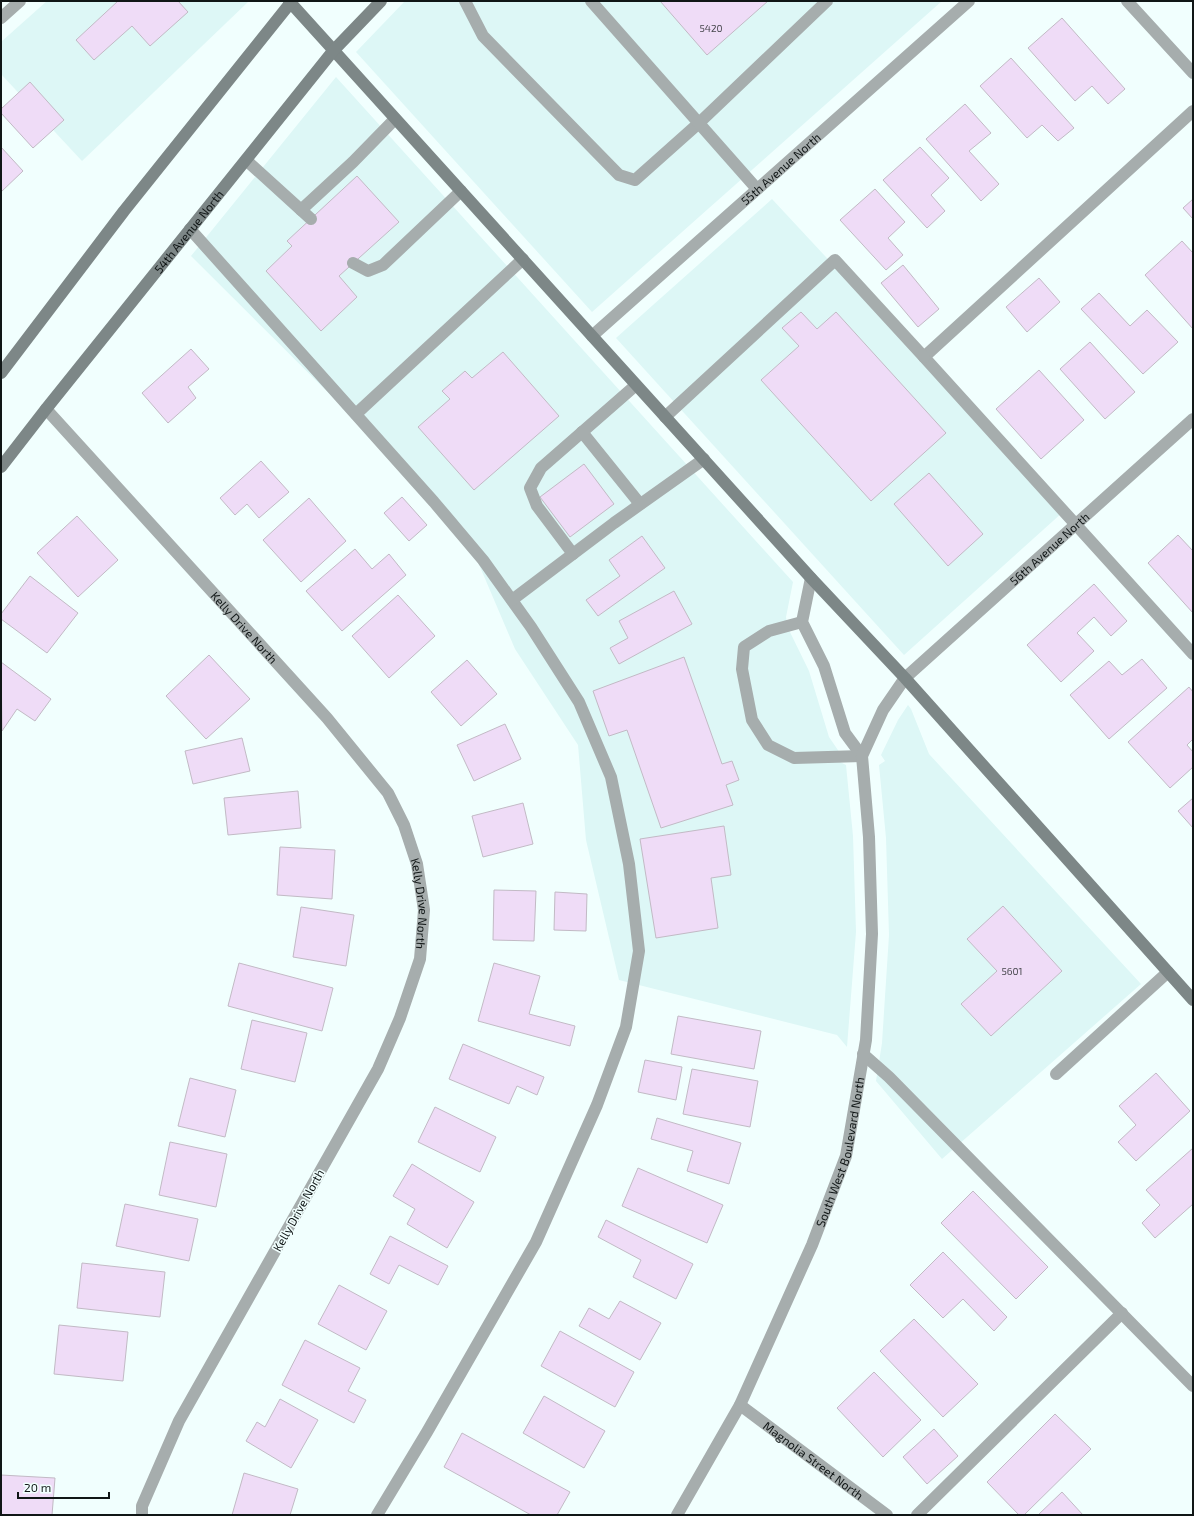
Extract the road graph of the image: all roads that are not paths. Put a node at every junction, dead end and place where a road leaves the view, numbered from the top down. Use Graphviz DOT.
graph roads {
  1 [pos="20,1"];
  2 [pos="290,1"];
  3 [pos="381,1"];
  4 [pos="465,1"];
  5 [pos="591,1"];
  6 [pos="827,1"];
  7 [pos="969,1"];
  8 [pos="1127,1"];
  9 [pos="2,17"];
  10 [pos="333,51"];
  11 [pos="1193,73"];
  12 [pos="1193,111"];
  13 [pos="395,119"];
  14 [pos="699,123"];
  15 [pos="246,160"];
  16 [pos="757,189"];
  17 [pos="461,191"];
  18 [pos="300,210"];
  19 [pos="311,219"];
  20 [pos="190,229"];
  21 [pos="523,259"];
  22 [pos="353,263"];
  23 [pos="592,336"];
  24 [pos="924,357"];
  25 [pos="1,373"];
  26 [pos="636,385"];
  27 [pos="46,408"];
  28 [pos="356,414"];
  29 [pos="665,417"];
  30 [pos="1193,418"];
  31 [pos="582,432"];
  32 [pos="704,459"];
  33 [pos="1,467"];
  34 [pos="640,504"];
  35 [pos="1076,524"];
  36 [pos="573,554"];
  37 [pos="811,578"];
  38 [pos="512,600"];
  39 [pos="802,622"];
  40 [pos="1193,654"];
  41 [pos="905,678"];
  42 [pos="862,756"];
  43 [pos="1168,972"];
  44 [pos="1193,1000"];
  45 [pos="863,1054"];
  46 [pos="1056,1074"];
  47 [pos="1122,1313"];
  48 [pos="1193,1386"];
  49 [pos="740,1405"];
  50 [pos="142,1515"];
  51 [pos="377,1515"];
  52 [pos="677,1515"];
  53 [pos="888,1515"];
  54 [pos="917,1515"];
  1 -- 9 [label="street"];
  2 -- 10 [label="main road"];
  2 -- 25 [label="main road"];
  3 -- 10 [label="main road, 54th Avenue North"];
  4 -- 14 [label="street"];
  5 -- 14 [label="street"];
  6 -- 14 [label="street"];
  7 -- 16 [label="street, 55th Avenue North"];
  8 -- 11 [label="street"];
  10 -- 13 [label="main road"];
  10 -- 15 [label="main road, 54th Avenue North"];
  12 -- 24 [label="street"];
  13 -- 17 [label="main road"];
  13 -- 18 [label="street"];
  14 -- 16 [label="street"];
  15 -- 18 [label="street"];
  15 -- 20 [label="main road, 54th Avenue North"];
  16 -- 23 [label="street, 55th Avenue North"];
  17 -- 21 [label="main road"];
  17 -- 22 [label="street"];
  18 -- 19 [label="street"];
  20 -- 27 [label="main road, 54th Avenue North"];
  20 -- 28 [label="street"];
  21 -- 23 [label="main road"];
  21 -- 28 [label="street"];
  23 -- 26 [label="main road"];
  24 -- 29 [label="street"];
  24 -- 35 [label="street"];
  26 -- 29 [label="main road"];
  26 -- 31 [label="street"];
  27 -- 33 [label="main road, 54th Avenue North"];
  27 -- 50 [label="street, Kelly Drive North"];
  28 -- 38 [label="street"];
  29 -- 32 [label="main road"];
  30 -- 35 [label="street, 56th Avenue North"];
  31 -- 34 [label="street"];
  31 -- 36 [label="street"];
  32 -- 34 [label="street"];
  32 -- 37 [label="main road"];
  34 -- 36 [label="street"];
  35 -- 40 [label="street"];
  35 -- 41 [label="street, 56th Avenue North"];
  36 -- 38 [label="street"];
  37 -- 39 [label="street"];
  37 -- 41 [label="main road"];
  38 -- 51 [label="street"];
  39 -- 42 [label="street"];
  39 -- 42 [label="street"];
  41 -- 42 [label="street"];
  41 -- 43 [label="main road"];
  42 -- 45 [label="street, South West Boulevard North"];
  43 -- 44 [label="main road"];
  43 -- 46 [label="street"];
  45 -- 47 [label="street"];
  45 -- 49 [label="street, South West Boulevard North"];
  47 -- 48 [label="street"];
  47 -- 54 [label="street"];
  49 -- 52 [label="street, South West Boulevard North"];
  49 -- 53 [label="street, Magnolia Street North"];
}
